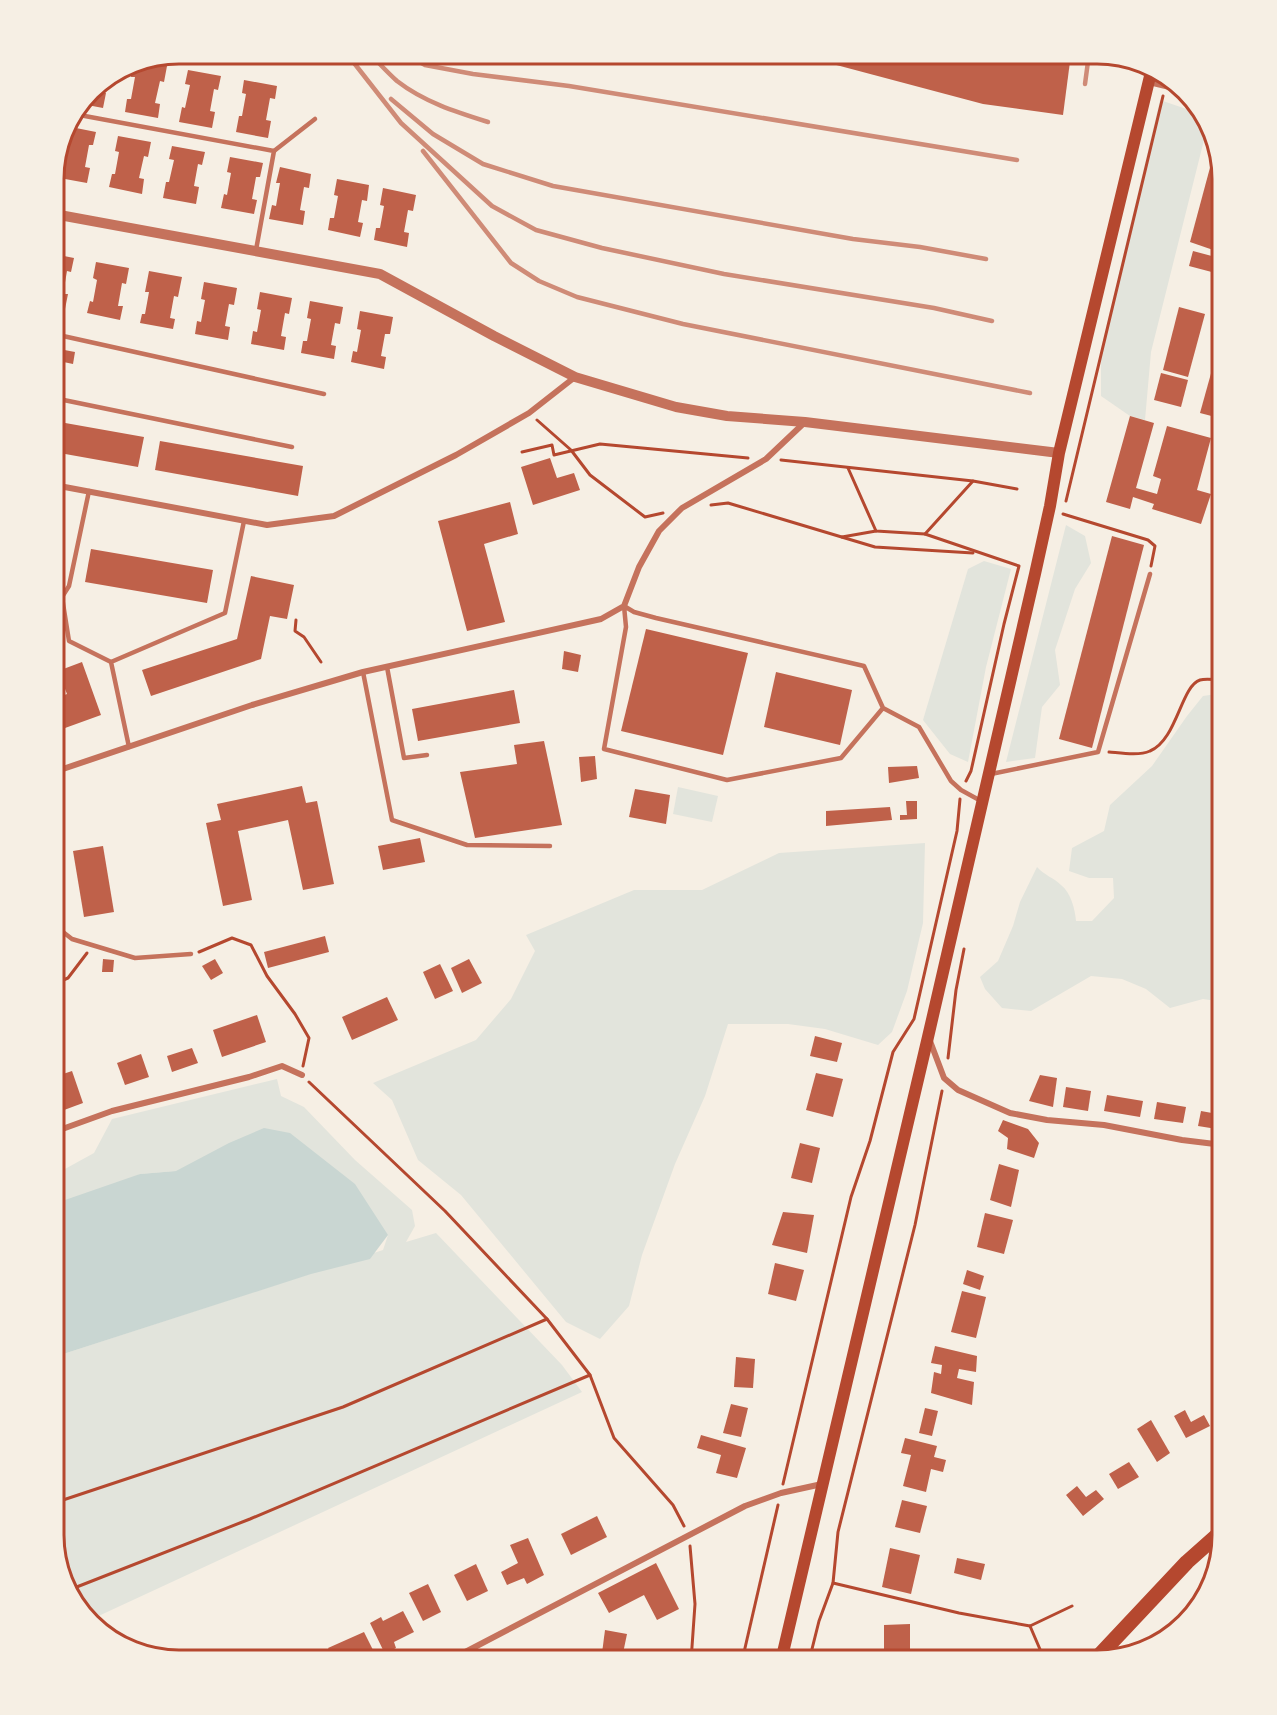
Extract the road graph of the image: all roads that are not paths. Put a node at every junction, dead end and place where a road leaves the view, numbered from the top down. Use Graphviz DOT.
graph roads {
  1 [pos="1150,77"];
  2 [pos="1149,82"];
  3 [pos="1164,86"];
  4 [pos="84,116"];
  5 [pos="315,119"];
  6 [pos="274,151"];
  7 [pos="65,216"];
  8 [pos="255,252"];
  9 [pos="65,336"];
  10 [pos="575,377"];
  11 [pos="324,393"];
  12 [pos="65,400"];
  13 [pos="805,423"];
  14 [pos="292,447"];
  15 [pos="1059,453"];
  16 [pos="65,487"];
  17 [pos="89,491"];
  18 [pos="244,521"];
  19 [pos="1150,574"];
  20 [pos="65,593"];
  21 [pos="624,606"];
  22 [pos="65,614"];
  23 [pos="111,662"];
  24 [pos="387,667"];
  25 [pos="363,672"];
  26 [pos="883,708"];
  27 [pos="129,747"];
  28 [pos="428,755"];
  29 [pos="65,768"];
  30 [pos="988,775"];
  31 [pos="982,801"];
  32 [pos="550,846"];
  33 [pos="64,933"];
  34 [pos="191,954"];
  35 [pos="928,1037"];
  36 [pos="302,1075"];
  37 [pos="64,1128"];
  38 [pos="1212,1144"];
  39 [pos="822,1484"];
  40 [pos="1212,1540"];
  41 [pos="469,1650"];
  42 [pos="784,1650"];
  43 [pos="1104,1650"];
  1 -- 2 [label="main road"];
  2 -- 3 [label="street"];
  2 -- 15 [label="main road"];
  4 -- 6 [label="lane"];
  5 -- 6 [label="lane"];
  6 -- 8 [label="lane"];
  7 -- 8 [label="street"];
  8 -- 10 [label="street"];
  9 -- 11 [label="lane"];
  10 -- 13 [label="street"];
  10 -- 18 [label="street"];
  12 -- 14 [label="lane"];
  13 -- 15 [label="street"];
  13 -- 21 [label="street"];
  15 -- 30 [label="main road"];
  16 -- 17 [label="street"];
  17 -- 18 [label="street"];
  17 -- 20 [label="lane"];
  18 -- 23 [label="lane"];
  19 -- 30 [label="lane"];
  21 -- 24 [label="street"];
  21 -- 26 [label="lane"];
  21 -- 26 [label="lane"];
  22 -- 23 [label="lane"];
  23 -- 27 [label="lane"];
  24 -- 25 [label="street"];
  24 -- 28 [label="lane"];
  25 -- 27 [label="street"];
  25 -- 32 [label="lane"];
  26 -- 31 [label="lane"];
  27 -- 29 [label="street"];
  30 -- 31 [label="main road"];
  31 -- 35 [label="main road"];
  33 -- 34 [label="lane"];
  35 -- 38 [label="street"];
  35 -- 39 [label="main road"];
  36 -- 37 [label="street"];
  39 -- 41 [label="street"];
  39 -- 42 [label="main road"];
  40 -- 43 [label="main road"];
}
